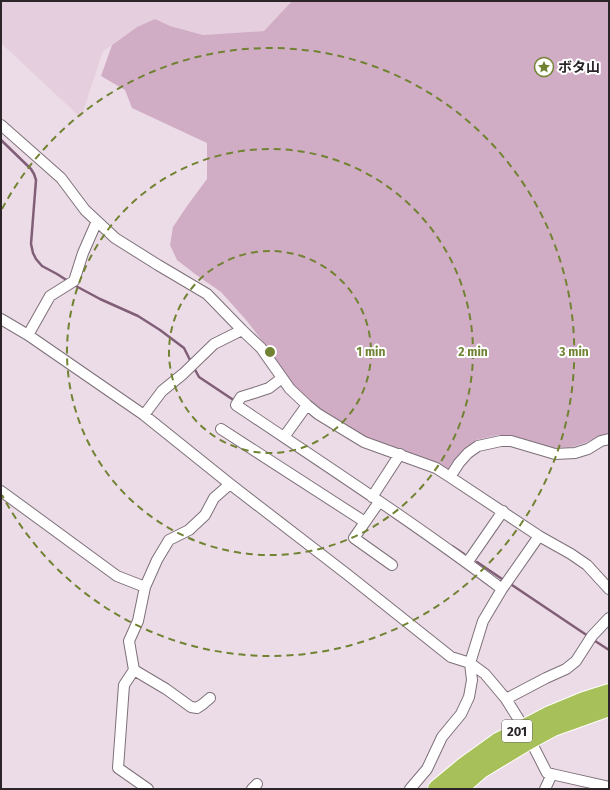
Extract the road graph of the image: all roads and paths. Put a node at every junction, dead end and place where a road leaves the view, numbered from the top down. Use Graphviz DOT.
graph roads {
  1 [pos="1,125"];
  2 [pos="97,221"];
  3 [pos="1,319"];
  4 [pos="242,330"];
  5 [pos="28,335"];
  6 [pos="282,378"];
  7 [pos="307,405"];
  8 [pos="144,415"];
  9 [pos="221,429"];
  10 [pos="286,435"];
  11 [pos="609,439"];
  12 [pos="400,454"];
  13 [pos="450,476"];
  14 [pos="230,484"];
  15 [pos="1,491"];
  16 [pos="375,497"];
  17 [pos="503,511"];
  18 [pos="365,522"];
  19 [pos="538,536"];
  20 [pos="467,563"];
  21 [pos="392,565"];
  22 [pos="505,585"];
  23 [pos="145,587"];
  24 [pos="609,589"];
  25 [pos="609,618"];
  26 [pos="470,663"];
  27 [pos="134,670"];
  28 [pos="609,693"];
  29 [pos="210,698"];
  30 [pos="506,699"];
  31 [pos="609,707"];
  32 [pos="526,734"];
  33 [pos="552,774"];
  34 [pos="609,788"];
  35 [pos="148,789"];
  36 [pos="410,789"];
  37 [pos="437,789"];
  38 [pos="458,789"];
  39 [pos="545,789"];
  1 -- 2 [label="street"];
  2 -- 4 [label="street"];
  2 -- 5 [label="street"];
  3 -- 5 [label="street"];
  4 -- 6 [label="street"];
  4 -- 8 [label="street"];
  5 -- 8 [label="street"];
  6 -- 7 [label="street"];
  6 -- 10 [label="street"];
  7 -- 10 [label="street"];
  7 -- 12 [label="street"];
  8 -- 14 [label="street"];
  9 -- 18 [label="street"];
  10 -- 16 [label="street"];
  11 -- 13 [label="street"];
  12 -- 13 [label="street"];
  12 -- 16 [label="street"];
  13 -- 17 [label="street"];
  14 -- 23 [label="street"];
  14 -- 26 [label="street"];
  15 -- 23 [label="street"];
  16 -- 18 [label="street"];
  16 -- 20 [label="street"];
  17 -- 19 [label="street"];
  17 -- 20 [label="street"];
  18 -- 21 [label="street"];
  19 -- 22 [label="street"];
  19 -- 24 [label="street"];
  20 -- 22 [label="street"];
  22 -- 26 [label="street"];
  23 -- 27 [label="street"];
  25 -- 30 [label="street"];
  26 -- 30 [label="street"];
  26 -- 36 [label="street"];
  27 -- 29 [label="street"];
  27 -- 35 [label="street"];
  28 -- 32 [label="highway, 201"];
  30 -- 32 [label="street"];
  31 -- 32 [label="highway, 201"];
  32 -- 33 [label="street"];
  32 -- 37 [label="highway, 201"];
  32 -- 38 [label="highway, 201"];
  33 -- 34 [label="street"];
  33 -- 39 [label="street"];
}
